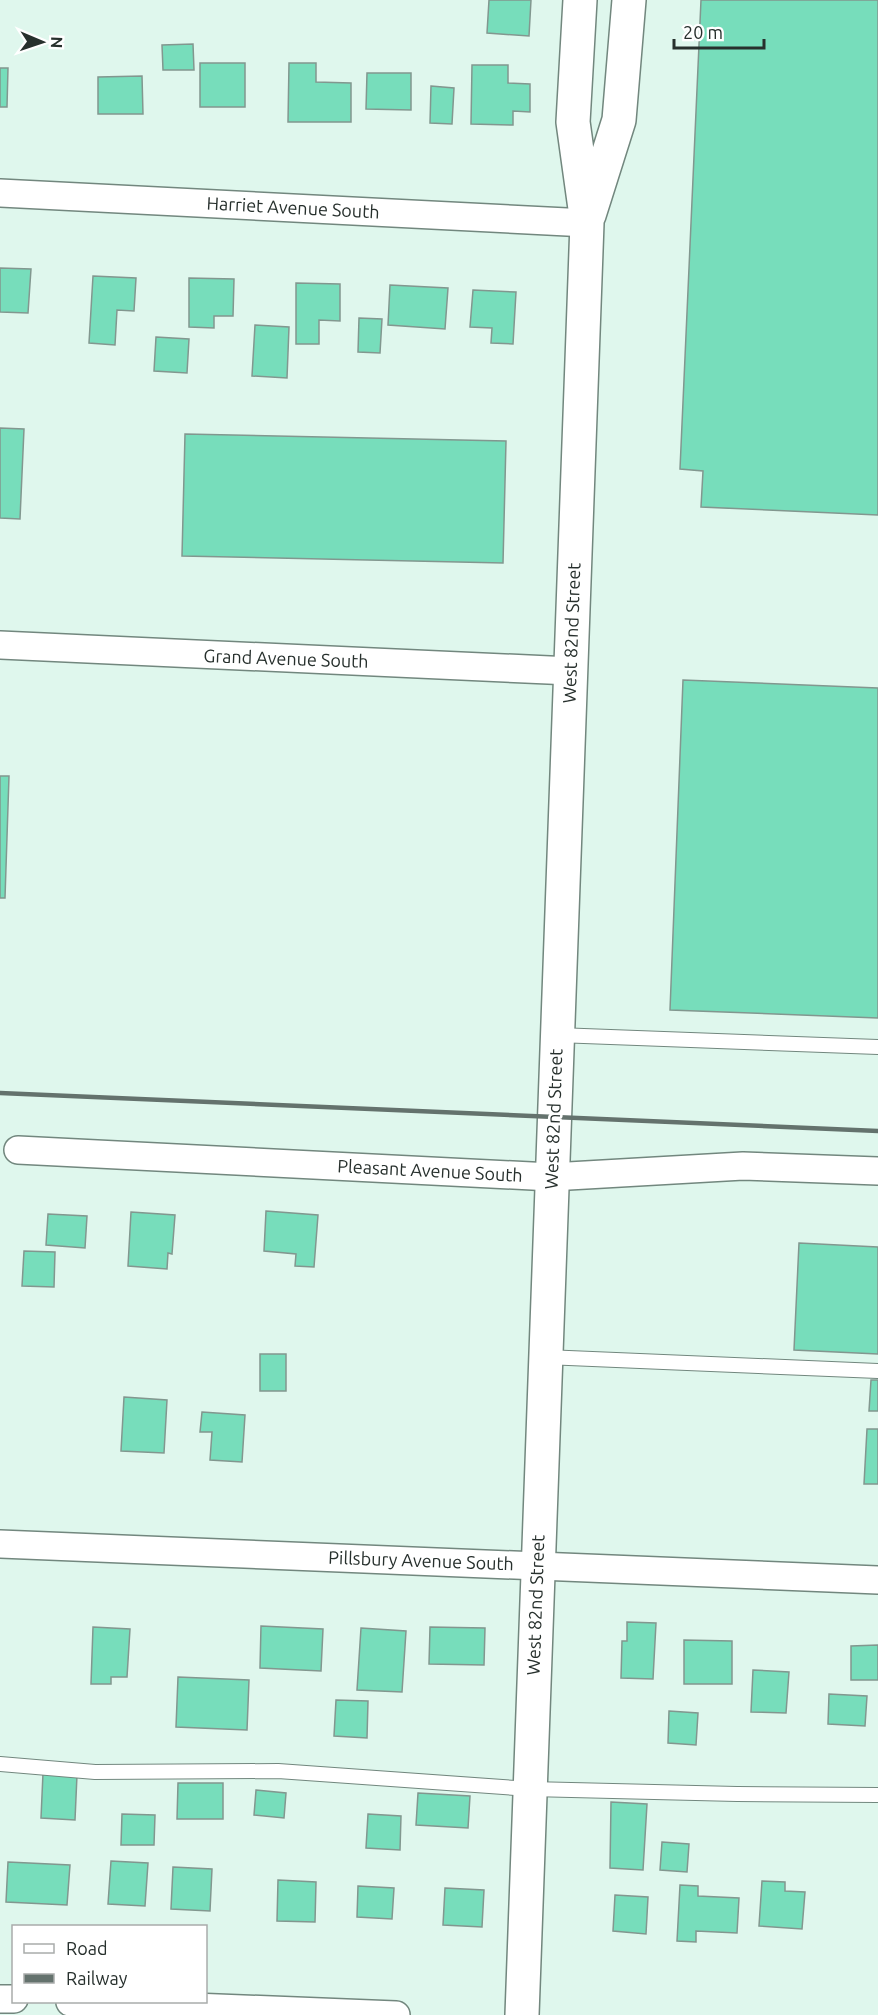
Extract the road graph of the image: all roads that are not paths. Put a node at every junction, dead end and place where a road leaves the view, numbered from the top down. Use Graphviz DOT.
graph roads {
  1 [pos="580,0"];
  2 [pos="629,0"];
  3 [pos="0,193"];
  4 [pos="587,223"];
  5 [pos="0,645"];
  6 [pos="571,671"];
  7 [pos="557,1035"];
  8 [pos="878,1047"];
  9 [pos="18,1150"];
  10 [pos="878,1171"];
  11 [pos="551,1177"];
  12 [pos="545,1357"];
  13 [pos="878,1371"];
  14 [pos="0,1544"];
  15 [pos="538,1566"];
  16 [pos="878,1580"];
  17 [pos="0,1764"];
  18 [pos="530,1789"];
  19 [pos="878,1795"];
  20 [pos="117,2003"];
  21 [pos="396,2015"];
  22 [pos="522,2015"];
  1 -- 4 [label="street, West 82nd Street"];
  2 -- 4 [label="street, West 82nd Street"];
  3 -- 4 [label="street, Harriet Avenue South"];
  4 -- 6 [label="street, West 82nd Street"];
  5 -- 6 [label="street, Grand Avenue South"];
  6 -- 7 [label="street, West 82nd Street"];
  7 -- 8 [label="lane"];
  7 -- 11 [label="street, West 82nd Street"];
  9 -- 11 [label="street, Pleasant Avenue South"];
  10 -- 11 [label="street, Pleasant Avenue South"];
  11 -- 12 [label="street, West 82nd Street"];
  12 -- 13 [label="lane"];
  12 -- 15 [label="street, West 82nd Street"];
  14 -- 15 [label="street, Pillsbury Avenue South"];
  15 -- 16 [label="street, Pillsbury Avenue South"];
  15 -- 18 [label="street, West 82nd Street"];
  17 -- 18 [label="lane"];
  18 -- 19 [label="lane"];
  18 -- 22 [label="street, West 82nd Street"];
  20 -- 21 [label="street"];
}
